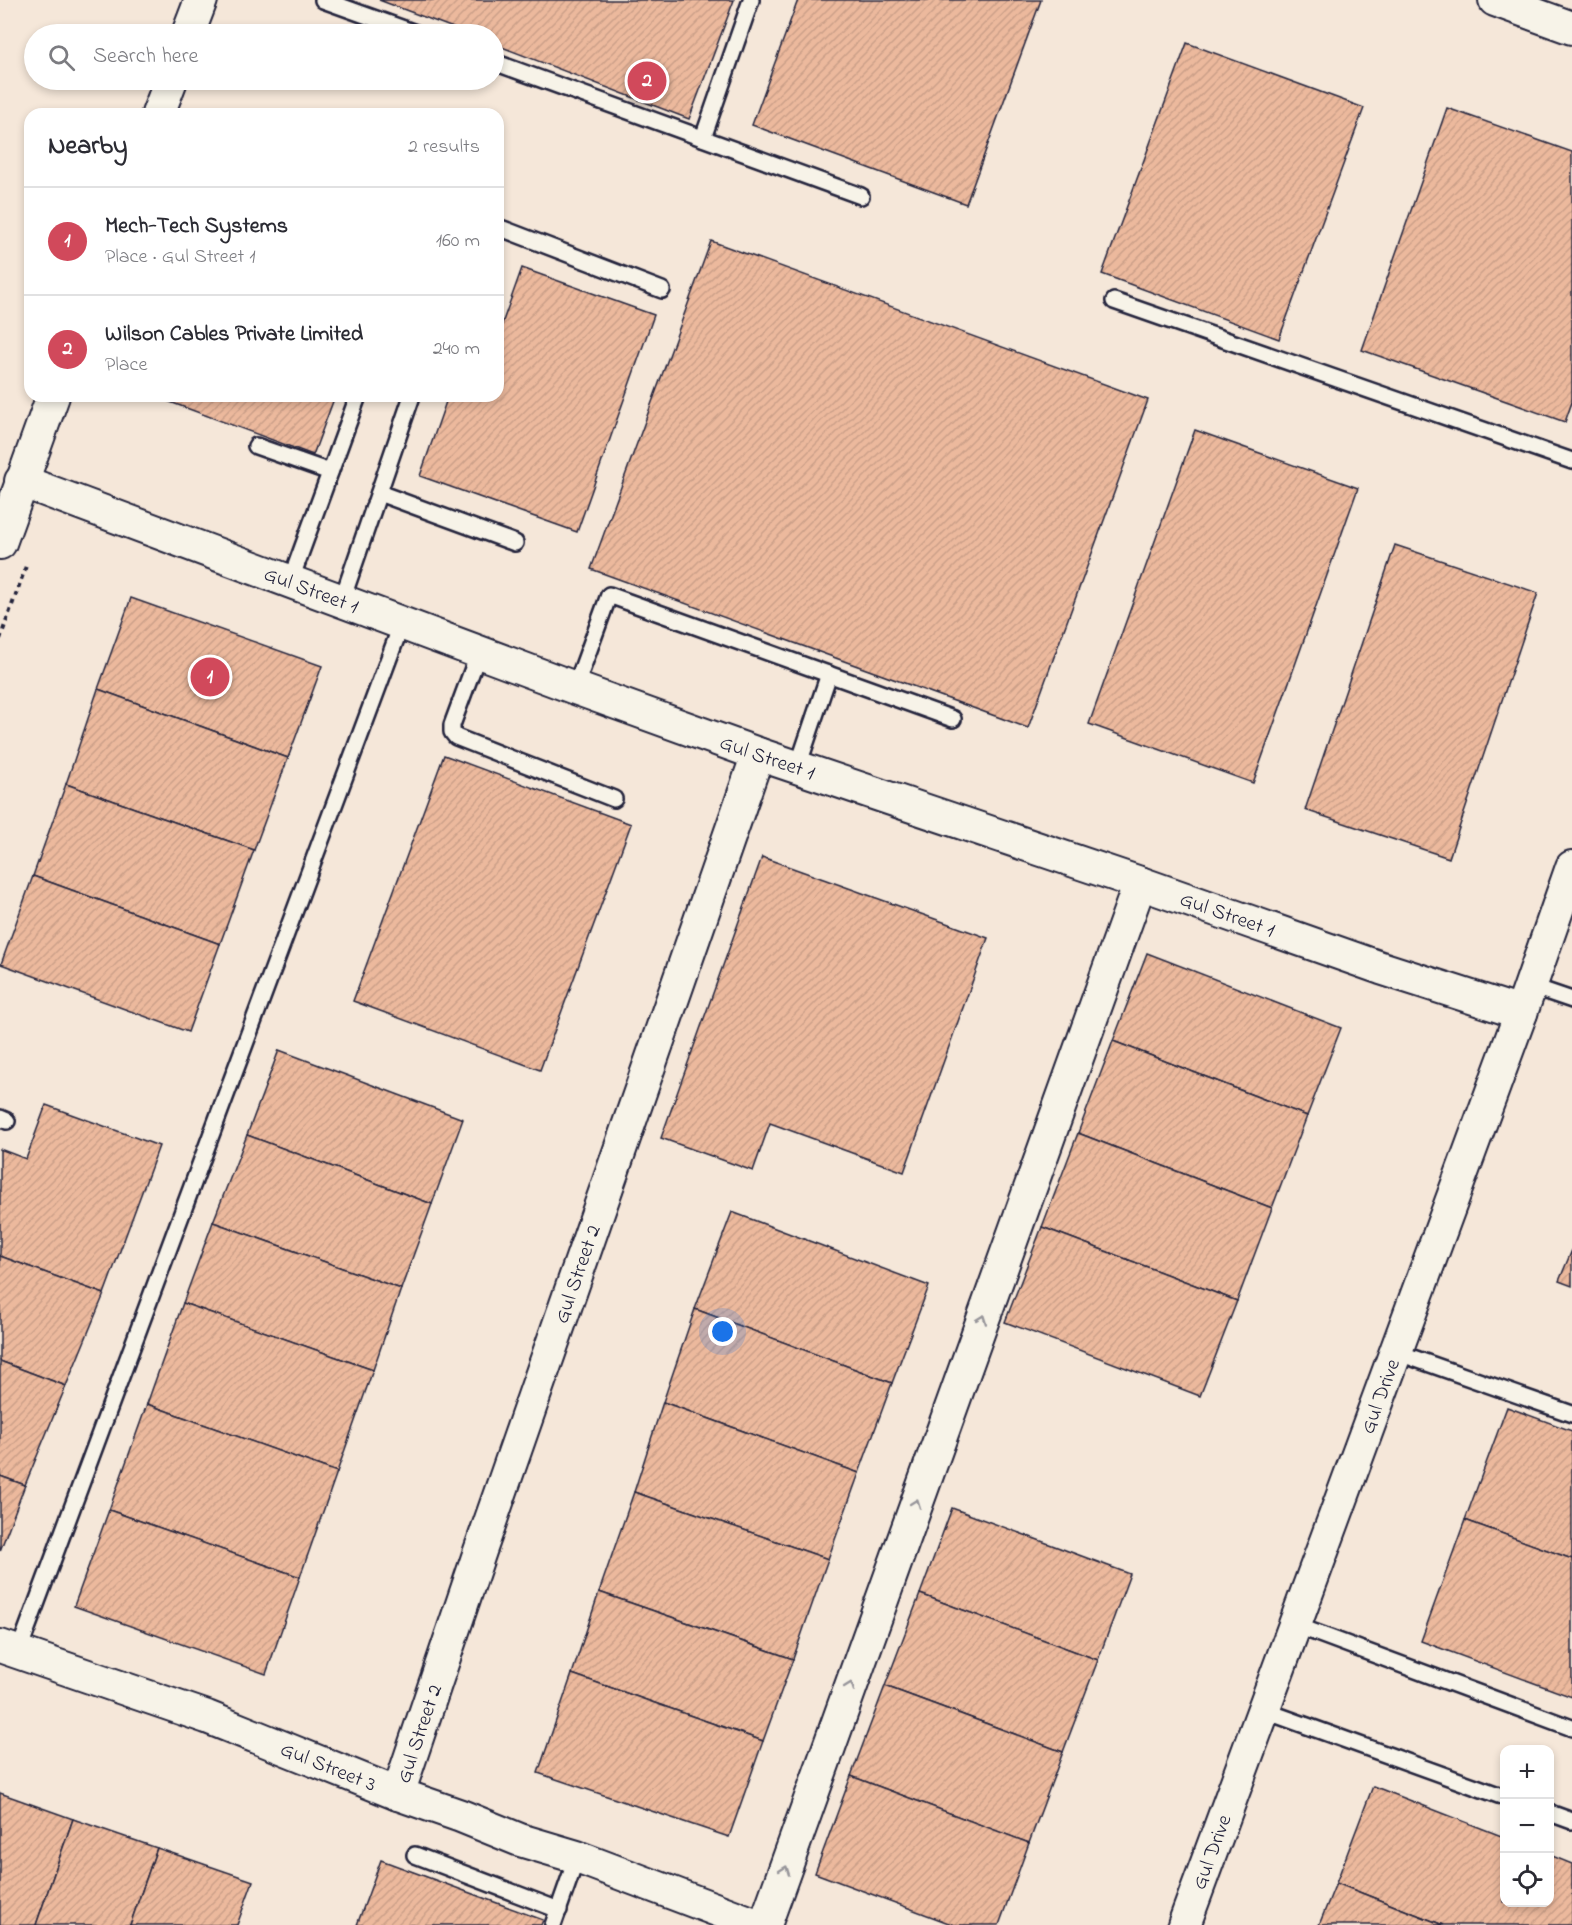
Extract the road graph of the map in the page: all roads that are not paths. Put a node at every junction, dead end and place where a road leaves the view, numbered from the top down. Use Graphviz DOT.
graph roads {
  1 [pos="201,0"];
  2 [pos="322,0"];
  3 [pos="751,0"];
  4 [pos="1495,0"];
  5 [pos="192,24"];
  6 [pos="390,24"];
  7 [pos="1572,28"];
  8 [pos="504,66"];
  9 [pos="167,90"];
  10 [pos="160,108"];
  11 [pos="703,138"];
  12 [pos="861,196"];
  13 [pos="504,229"];
  14 [pos="662,290"];
  15 [pos="1114,301"];
  16 [pos="51,402"];
  17 [pos="356,402"];
  18 [pos="410,402"];
  19 [pos="256,446"];
  20 [pos="1572,460"];
  21 [pos="330,472"];
  22 [pos="21,482"];
  23 [pos="379,493"];
  24 [pos="0,543"];
  25 [pos="515,543"];
  26 [pos="290,582"];
  27 [pos="342,600"];
  28 [pos="402,623"];
  29 [pos="479,652"];
  30 [pos="829,674"];
  31 [pos="575,688"];
  32 [pos="953,719"];
  33 [pos="758,754"];
  34 [pos="798,766"];
  35 [pos="614,799"];
  36 [pos="1572,867"];
  37 [pos="1140,883"];
  38 [pos="1566,904"];
  39 [pos="1526,999"];
  40 [pos="1572,1000"];
  41 [pos="1396,1352"];
  42 [pos="1572,1414"];
  43 [pos="1295,1625"];
  44 [pos="9,1649"];
  45 [pos="1263,1710"];
  46 [pos="1572,1728"];
  47 [pos="398,1794"];
  48 [pos="1500,1796"];
  49 [pos="1554,1814"];
  50 [pos="1572,1821"];
  51 [pos="416,1855"];
  52 [pos="577,1857"];
  53 [pos="559,1910"];
  54 [pos="553,1925"];
  55 [pos="757,1925"];
  56 [pos="765,1925"];
  57 [pos="1184,1925"];
  1 -- 5 [label="street"];
  2 -- 6 [label="lane"];
  3 -- 11 [label="lane"];
  4 -- 7 [label="street"];
  8 -- 11 [label="lane"];
  9 -- 10 [label="street"];
  11 -- 12 [label="lane"];
  13 -- 14 [label="lane"];
  15 -- 20 [label="lane"];
  16 -- 22 [label="street"];
  17 -- 21 [label="lane"];
  18 -- 23 [label="lane"];
  19 -- 21 [label="lane"];
  21 -- 26 [label="lane"];
  22 -- 24 [label="street"];
  22 -- 26 [label="street, Gul Street 1"];
  23 -- 25 [label="lane"];
  23 -- 27 [label="lane"];
  26 -- 27 [label="street, Gul Street 1"];
  27 -- 28 [label="street, Gul Street 1"];
  28 -- 29 [label="street, Gul Street 1"];
  28 -- 44 [label="lane"];
  29 -- 31 [label="street, Gul Street 1"];
  29 -- 35 [label="lane"];
  30 -- 31 [label="lane"];
  30 -- 32 [label="lane"];
  30 -- 34 [label="lane"];
  31 -- 33 [label="street, Gul Street 1"];
  33 -- 34 [label="street, Gul Street 1"];
  33 -- 47 [label="street, Gul Street 2"];
  34 -- 37 [label="street, Gul Street 1"];
  36 -- 38 [label="street, Gul Drive"];
  37 -- 39 [label="street, Gul Street 1"];
  56 -- 37 [label="street, one-way"];
  38 -- 39 [label="street, Gul Drive"];
  39 -- 40 [label="lane"];
  39 -- 41 [label="street, Gul Drive"];
  41 -- 42 [label="lane"];
  41 -- 43 [label="street, Gul Drive"];
  43 -- 45 [label="street, Gul Drive"];
  43 -- 46 [label="lane"];
  44 -- 47 [label="street, Gul Street 3"];
  45 -- 48 [label="lane"];
  45 -- 57 [label="street, Gul Drive"];
  47 -- 52 [label="street, Gul Street 3"];
  49 -- 50 [label="lane"];
  51 -- 53 [label="lane"];
  52 -- 53 [label="lane"];
  52 -- 55 [label="street, Gul Street 3"];
  53 -- 54 [label="lane"];
}
